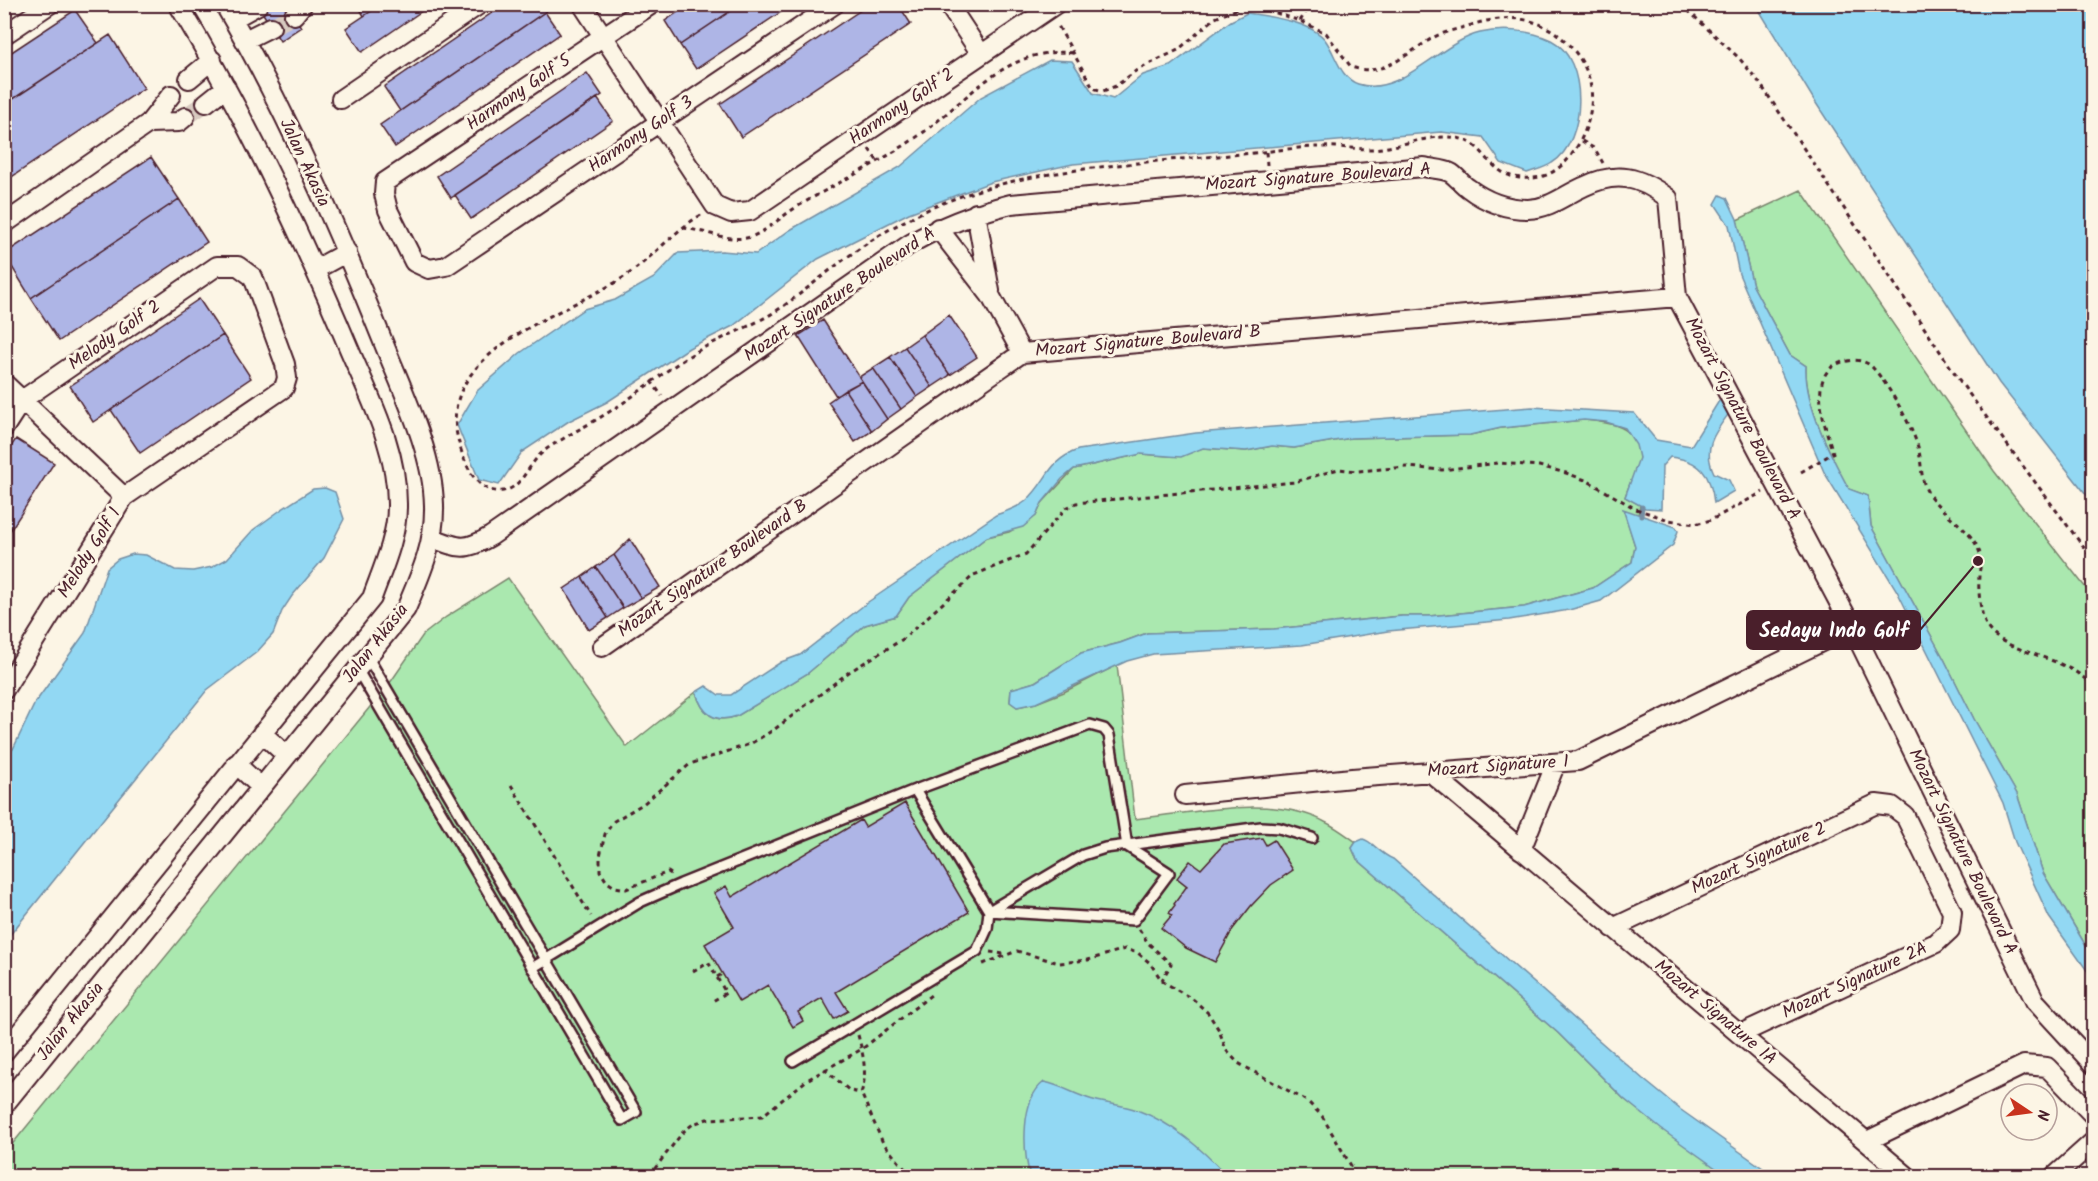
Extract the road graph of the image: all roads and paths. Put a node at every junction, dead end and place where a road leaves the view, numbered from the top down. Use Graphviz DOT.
graph roads {
  1 [pos="50,4"];
  2 [pos="178,4"];
  3 [pos="480,4"];
  4 [pos="582,4"];
  5 [pos="652,4"];
  6 [pos="835,4"];
  7 [pos="948,4"];
  8 [pos="1056,4"];
  9 [pos="1273,4"];
  10 [pos="1311,4"];
  11 [pos="1681,4"];
  12 [pos="258,5"];
  13 [pos="1270,11"];
  14 [pos="228,12"];
  15 [pos="1300,21"];
  16 [pos="271,27"];
  17 [pos="4,35"];
  18 [pos="603,37"];
  19 [pos="245,40"];
  20 [pos="1073,53"];
  21 [pos="981,54"];
  22 [pos="212,60"];
  23 [pos="189,79"];
  24 [pos="226,87"];
  25 [pos="171,95"];
  26 [pos="341,99"];
  27 [pos="206,103"];
  28 [pos="185,117"];
  29 [pos="660,122"];
  30 [pos="149,123"];
  31 [pos="1582,141"];
  32 [pos="1607,179"];
  33 [pos="976,213"];
  34 [pos="4,224"];
  35 [pos="683,228"];
  36 [pos="938,228"];
  37 [pos="347,252"];
  38 [pos="238,266"];
  39 [pos="446,266"];
  40 [pos="316,269"];
  41 [pos="990,296"];
  42 [pos="1677,297"];
  43 [pos="1022,353"];
  44 [pos="4,383"];
  45 [pos="22,400"];
  46 [pos="4,428"];
  47 [pos="1801,472"];
  48 [pos="1765,491"];
  49 [pos="124,498"];
  50 [pos="433,538"];
  51 [pos="2094,561"];
  52 [pos="1852,627"];
  53 [pos="602,647"];
  54 [pos="362,663"];
  55 [pos="2094,688"];
  56 [pos="4,690"];
  57 [pos="262,733"];
  58 [pos="287,756"];
  59 [pos="1556,763"];
  60 [pos="236,764"];
  61 [pos="1430,772"];
  62 [pos="511,784"];
  63 [pos="261,787"];
  64 [pos="915,790"];
  65 [pos="1185,795"];
  66 [pos="1312,838"];
  67 [pos="1127,846"];
  68 [pos="1521,850"];
  69 [pos="681,884"];
  70 [pos="989,911"];
  71 [pos="1952,912"];
  72 [pos="1134,920"];
  73 [pos="598,928"];
  74 [pos="1613,928"];
  75 [pos="546,959"];
  76 [pos="532,968"];
  77 [pos="976,968"];
  78 [pos="693,971"];
  79 [pos="722,974"];
  80 [pos="717,977"];
  81 [pos="1162,981"];
  82 [pos="939,989"];
  83 [pos="711,1002"];
  84 [pos="855,1024"];
  85 [pos="1740,1034"];
  86 [pos="862,1049"];
  87 [pos="4,1052"];
  88 [pos="793,1061"];
  89 [pos="2094,1065"];
  90 [pos="824,1069"];
  91 [pos="861,1093"];
  92 [pos="4,1105"];
  93 [pos="2094,1116"];
  94 [pos="1867,1141"];
  95 [pos="2094,1141"];
  96 [pos="649,1176"];
  97 [pos="911,1176"];
  98 [pos="1357,1176"];
  99 [pos="1907,1176"];
  100 [pos="2055,1176"];
  1 -- 17 [label="street"];
  2 -- 22 [label="street, Jalan Akasia"];
  3 -- 26 [label="street"];
  4 -- 18 [label="street"];
  5 -- 18 [label="street, Harmony Golf 5"];
  6 -- 29 [label="street, Harmony Golf 3"];
  7 -- 21 [label="street"];
  8 -- 21 [label="street, Harmony Golf 2"];
  9 -- 13 [label="path"];
  10 -- 15 [label="path"];
  11 -- 51 [label="path"];
  12 -- 14 [label="street"];
  14 -- 19 [label="street, Jalan Akasia"];
  16 -- 19 [label="street"];
  18 -- 29 [label="street"];
  18 -- 39 [label="street, Harmony Golf 5"];
  19 -- 37 [label="street, Jalan Akasia"];
  20 -- 35 [label="path"];
  21 -- 29 [label="street, Harmony Golf 2"];
  22 -- 23 [label="street"];
  22 -- 24 [label="street, Jalan Akasia"];
  24 -- 27 [label="street"];
  24 -- 40 [label="street, Jalan Akasia"];
  25 -- 30 [label="street"];
  28 -- 30 [label="street"];
  29 -- 39 [label="street, Harmony Golf 3"];
  30 -- 34 [label="street"];
  31 -- 32 [label="path"];
  32 -- 33 [label="street, Mozart Signature Boulevard A"];
  32 -- 42 [label="street, Mozart Signature Boulevard A"];
  33 -- 36 [label="street, Mozart Signature Boulevard A"];
  33 -- 41 [label="street"];
  36 -- 41 [label="street"];
  36 -- 50 [label="street, Mozart Signature Boulevard A"];
  37 -- 40 [label="street"];
  37 -- 50 [label="street, Jalan Akasia"];
  38 -- 45 [label="street, Melody Golf 2"];
  38 -- 49 [label="street, Melody Golf 1"];
  40 -- 57 [label="street, Jalan Akasia"];
  41 -- 43 [label="street"];
  42 -- 43 [label="street, Mozart Signature Boulevard B"];
  42 -- 52 [label="street, Mozart Signature Boulevard A"];
  43 -- 53 [label="street, Mozart Signature Boulevard B"];
  44 -- 45 [label="street"];
  45 -- 46 [label="street, Melody Golf 2"];
  45 -- 49 [label="street"];
  47 -- 55 [label="path"];
  48 -- 69 [label="path"];
  49 -- 56 [label="street, Melody Golf 1"];
  50 -- 54 [label="street, Jalan Akasia"];
  52 -- 59 [label="street, Mozart Signature 1"];
  52 -- 89 [label="street, Mozart Signature Boulevard A"];
  54 -- 58 [label="street, Jalan Akasia"];
  54 -- 75 [label="lane"];
  54 -- 76 [label="lane"];
  57 -- 58 [label="street"];
  57 -- 60 [label="street, Jalan Akasia"];
  58 -- 63 [label="street, Jalan Akasia"];
  59 -- 61 [label="street, Mozart Signature 1"];
  59 -- 68 [label="street"];
  60 -- 63 [label="street"];
  60 -- 87 [label="street, Jalan Akasia"];
  61 -- 65 [label="street, Mozart Signature 1"];
  61 -- 68 [label="street, Mozart Signature 1A"];
  62 -- 73 [label="path"];
  63 -- 92 [label="street, Jalan Akasia"];
  64 -- 67 [label="lane"];
  64 -- 69 [label="lane"];
  64 -- 70 [label="lane"];
  66 -- 67 [label="lane"];
  67 -- 70 [label="lane"];
  67 -- 72 [label="lane"];
  68 -- 74 [label="street, Mozart Signature 1A"];
  69 -- 73 [label="lane"];
  70 -- 72 [label="lane"];
  70 -- 84 [label="lane"];
  71 -- 74 [label="street, Mozart Signature 2"];
  71 -- 85 [label="street, Mozart Signature 2A"];
  72 -- 81 [label="path"];
  73 -- 75 [label="lane"];
  74 -- 85 [label="street, Mozart Signature 1A"];
  75 -- 76 [label="lane"];
  75 -- 76 [label="lane"];
  77 -- 81 [label="path"];
  78 -- 80 [label="path"];
  79 -- 80 [label="path"];
  80 -- 83 [label="path"];
  81 -- 98 [label="path"];
  82 -- 86 [label="path"];
  84 -- 86 [label="path"];
  84 -- 88 [label="lane"];
  85 -- 94 [label="street, Mozart Signature 1A"];
  86 -- 90 [label="path"];
  86 -- 91 [label="path"];
  90 -- 91 [label="path"];
  90 -- 96 [label="path"];
  91 -- 97 [label="path"];
  93 -- 94 [label="street"];
  94 -- 99 [label="street, Mozart Signature 1A"];
  95 -- 100 [label="street"];
}
